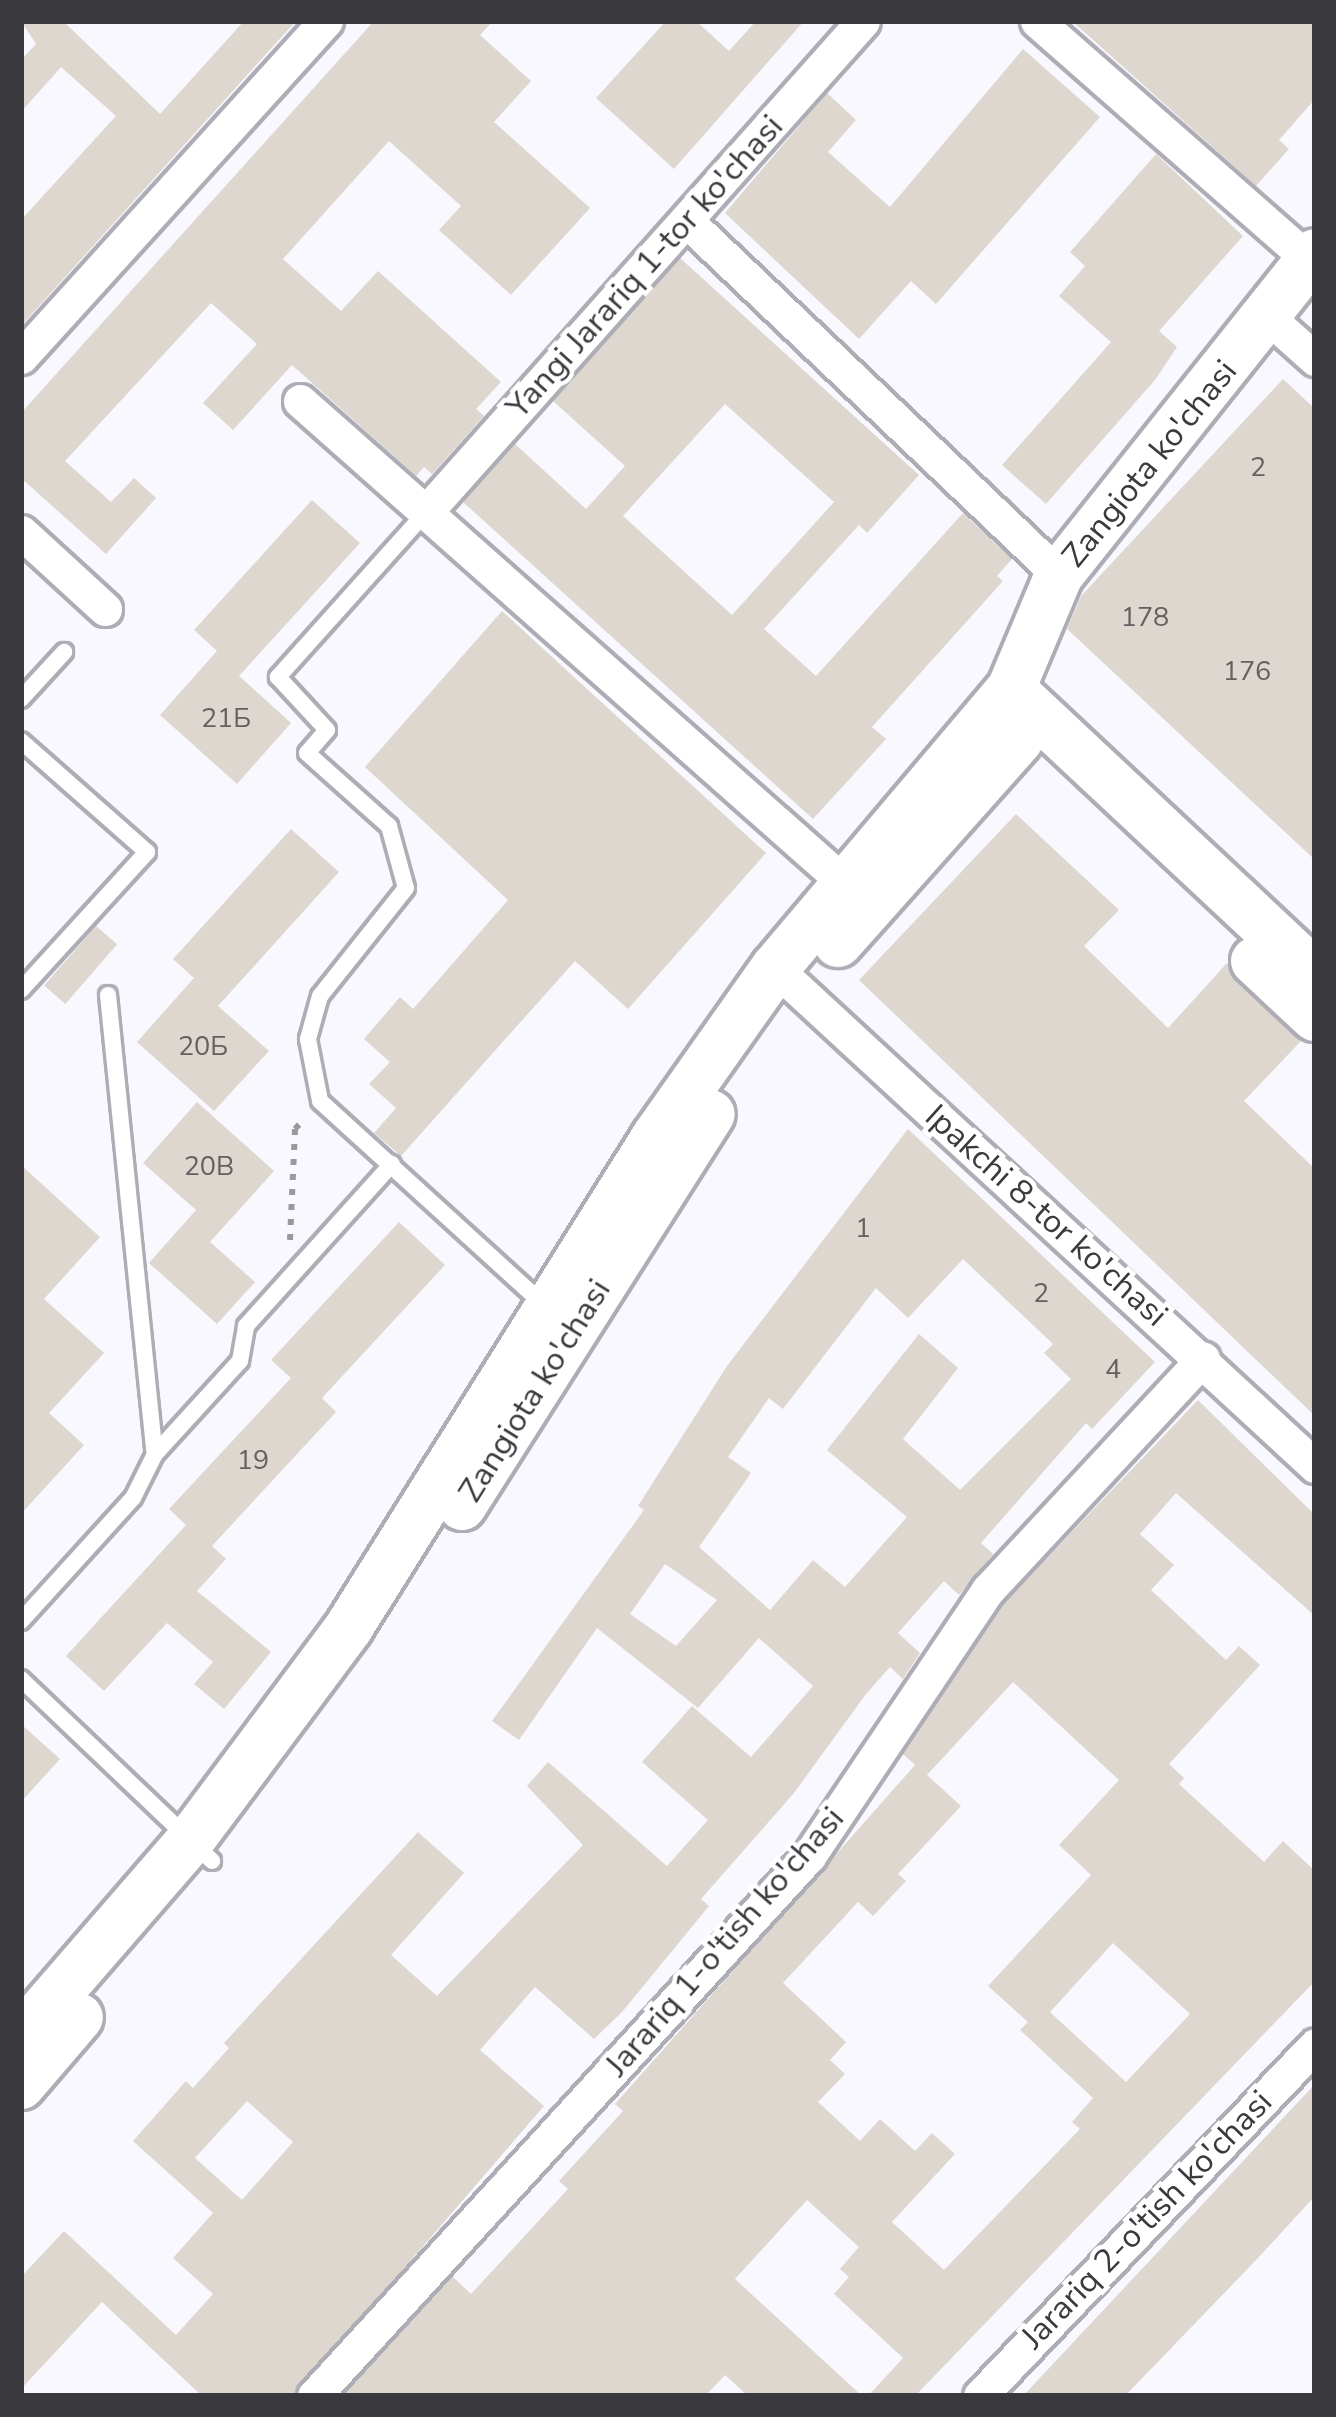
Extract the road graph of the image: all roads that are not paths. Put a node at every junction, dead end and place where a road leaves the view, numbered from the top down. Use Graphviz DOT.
graph roads {
  1 [pos="326,21"];
  2 [pos="862,21"];
  3 [pos="1037,21"];
  4 [pos="688,222"];
  5 [pos="1312,257"];
  6 [pos="1269,318"];
  7 [pos="21,357"];
  8 [pos="1315,359"];
  9 [pos="300,401"];
  10 [pos="426,512"];
  11 [pos="21,532"];
  12 [pos="1059,575"];
  13 [pos="104,608"];
  14 [pos="64,652"];
  15 [pos="1011,689"];
  16 [pos="21,699"];
  17 [pos="1019,740"];
  18 [pos="21,741"];
  19 [pos="846,884"];
  20 [pos="1315,973"];
  21 [pos="786,978"];
  22 [pos="21,990"];
  23 [pos="108,995"];
  24 [pos="1315,1017"];
  25 [pos="392,1164"];
  26 [pos="560,1320"];
  27 [pos="1203,1358"];
  28 [pos="155,1454"];
  29 [pos="1315,1466"];
  30 [pos="21,1621"];
  31 [pos="21,1679"];
  32 [pos="200,1851"];
  33 [pos="21,2036"];
  34 [pos="1315,2044"];
  35 [pos="21,2085"];
  36 [pos="314,2396"];
  37 [pos="980,2396"];
  1 -- 7 [label="street"];
  2 -- 4 [label="street, Yangi Jarariq 1-tor ko'chasi"];
  3 -- 5 [label="street"];
  4 -- 10 [label="street, Yangi Jarariq 1-tor ko'chasi"];
  4 -- 12 [label="street"];
  5 -- 6 [label="main road, Zangiota ko'chasi"];
  6 -- 8 [label="street"];
  6 -- 12 [label="main road, Zangiota ko'chasi"];
  9 -- 10 [label="street"];
  10 -- 19 [label="street"];
  10 -- 25 [label="lane"];
  11 -- 13 [label="street"];
  12 -- 15 [label="main road, Zangiota ko'chasi"];
  14 -- 16 [label="lane"];
  15 -- 17 [label="main road"];
  15 -- 19 [label="main road, Zangiota ko'chasi"];
  15 -- 20 [label="main road"];
  17 -- 21 [label="main road, Zangiota ko'chasi"];
  17 -- 24 [label="main road"];
  18 -- 22 [label="lane"];
  19 -- 21 [label="main road, Zangiota ko'chasi"];
  21 -- 26 [label="main road, Zangiota ko'chasi"];
  21 -- 27 [label="street, Ipakchi 8-tor ko'chasi"];
  23 -- 28 [label="lane"];
  25 -- 26 [label="lane"];
  25 -- 28 [label="lane"];
  26 -- 32 [label="main road, Zangiota ko'chasi"];
  27 -- 29 [label="street, Ipakchi 8-tor ko'chasi"];
  27 -- 36 [label="street, Jarariq 1-o'tish ko'chasi"];
  28 -- 30 [label="lane"];
  31 -- 32 [label="lane"];
  32 -- 33 [label="main road, Zangiota ko'chasi"];
  32 -- 35 [label="main road, Zangiota ko'chasi"];
  34 -- 37 [label="street, Jarariq 2-o'tish ko'chasi"];
}
